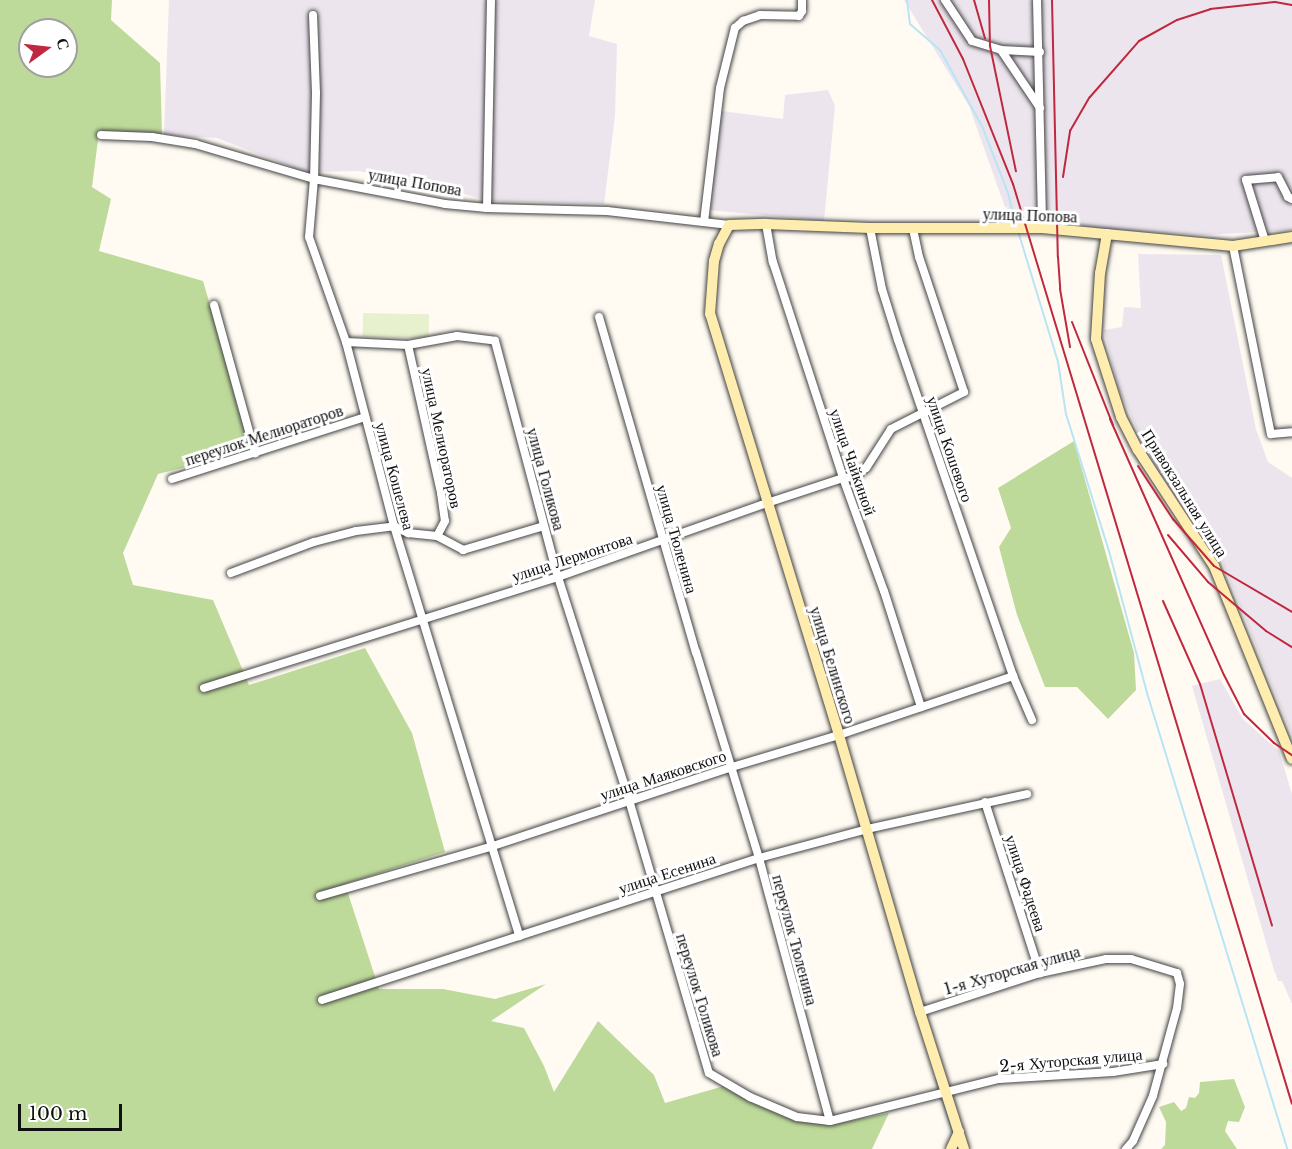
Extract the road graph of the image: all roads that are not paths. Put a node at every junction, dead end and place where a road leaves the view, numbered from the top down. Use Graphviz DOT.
graph roads {
  1 [pos="491,0"];
  2 [pos="802,0"];
  3 [pos="945,0"];
  4 [pos="1037,0"];
  5 [pos="313,15"];
  6 [pos="1002,50"];
  7 [pos="1040,52"];
  8 [pos="1041,109"];
  9 [pos="101,135"];
  10 [pos="314,179"];
  11 [pos="1292,199"];
  12 [pos="487,208"];
  13 [pos="704,222"];
  14 [pos="766,224"];
  15 [pos="729,225"];
  16 [pos="870,228"];
  17 [pos="913,228"];
  18 [pos="1042,228"];
  19 [pos="1107,234"];
  20 [pos="1292,237"];
  21 [pos="1265,242"];
  22 [pos="1233,246"];
  23 [pos="214,306"];
  24 [pos="599,318"];
  25 [pos="346,342"];
  26 [pos="408,345"];
  27 [pos="924,413"];
  28 [pos="365,417"];
  29 [pos="1292,432"];
  30 [pos="255,453"];
  31 [pos="843,478"];
  32 [pos="172,479"];
  33 [pos="767,503"];
  34 [pos="394,526"];
  35 [pos="544,526"];
  36 [pos="437,536"];
  37 [pos="664,541"];
  38 [pos="231,573"];
  39 [pos="558,577"];
  40 [pos="422,619"];
  41 [pos="1013,676"];
  42 [pos="204,688"];
  43 [pos="921,707"];
  44 [pos="1032,720"];
  45 [pos="839,735"];
  46 [pos="1292,759"];
  47 [pos="732,767"];
  48 [pos="1027,794"];
  49 [pos="629,800"];
  50 [pos="985,802"];
  51 [pos="867,830"];
  52 [pos="494,846"];
  53 [pos="759,858"];
  54 [pos="655,892"];
  55 [pos="320,896"];
  56 [pos="519,936"];
  57 [pos="1040,973"];
  58 [pos="322,1000"];
  59 [pos="920,1012"];
  60 [pos="1162,1064"];
  61 [pos="947,1093"];
  62 [pos="830,1121"];
  63 [pos="959,1132"];
  64 [pos="951,1149"];
  65 [pos="964,1149"];
  66 [pos="1126,1149"];
  1 -- 12 [label="street"];
  2 -- 13 [label="street"];
  3 -- 6 [label="street"];
  4 -- 7 [label="street"];
  5 -- 10 [label="street, улица Кошелева"];
  6 -- 7 [label="street"];
  6 -- 8 [label="street"];
  7 -- 8 [label="street"];
  8 -- 18 [label="street"];
  9 -- 10 [label="street, улица Попова"];
  10 -- 12 [label="street, улица Попова"];
  10 -- 25 [label="street, улица Кошелева"];
  11 -- 21 [label="street"];
  12 -- 13 [label="street, улица Попова"];
  13 -- 15 [label="street, улица Попова"];
  14 -- 15 [label="street"];
  14 -- 16 [label="street, улица Попова"];
  14 -- 31 [label="street, улица Чайкиной"];
  15 -- 33 [label="street, улица Белинского"];
  16 -- 17 [label="street, улица Попова"];
  16 -- 27 [label="street, улица Кошевого"];
  17 -- 18 [label="street, улица Попова"];
  17 -- 27 [label="street, улица Лермонтова"];
  18 -- 19 [label="street, улица Попова"];
  19 -- 22 [label="street, улица Попова"];
  19 -- 46 [label="street, Привокзальная улица"];
  20 -- 21 [label="street, улица Попова"];
  21 -- 22 [label="street, улица Попова"];
  22 -- 29 [label="street"];
  23 -- 30 [label="street"];
  24 -- 37 [label="street, улица Тюленина"];
  25 -- 26 [label="street, улица Голикова"];
  25 -- 28 [label="street, улица Кошелева"];
  26 -- 35 [label="street, улица Голикова"];
  26 -- 36 [label="street, улица Мелиораторов"];
  27 -- 31 [label="street, улица Лермонтова"];
  27 -- 41 [label="street, улица Кошевого"];
  28 -- 30 [label="street, переулок Мелиораторов"];
  28 -- 34 [label="street, улица Кошелева"];
  30 -- 32 [label="street, переулок Мелиораторов"];
  31 -- 33 [label="street, улица Лермонтова"];
  31 -- 43 [label="street, улица Чайкиной"];
  33 -- 37 [label="street, улица Лермонтова"];
  33 -- 45 [label="street, улица Белинского"];
  34 -- 36 [label="street"];
  34 -- 38 [label="street"];
  34 -- 40 [label="street, улица Кошелева"];
  35 -- 36 [label="street"];
  35 -- 39 [label="street, улица Голикова"];
  37 -- 39 [label="street, улица Лермонтова"];
  37 -- 47 [label="street, улица Тюленина"];
  39 -- 40 [label="street, улица Лермонтова"];
  39 -- 49 [label="street, улица Голикова"];
  40 -- 42 [label="street, улица Лермонтова"];
  40 -- 52 [label="street, улица Кошелева"];
  41 -- 43 [label="street, улица Маяковского"];
  41 -- 44 [label="street, улица Кошевого"];
  43 -- 45 [label="street, улица Маяковского"];
  45 -- 47 [label="street, улица Маяковского"];
  45 -- 51 [label="street, улица Белинского"];
  47 -- 49 [label="street, улица Маяковского"];
  47 -- 53 [label="street, переулок Тюленина"];
  48 -- 50 [label="street, улица Есенина"];
  49 -- 52 [label="street, улица Маяковского"];
  49 -- 54 [label="street, переулок Голикова"];
  50 -- 51 [label="street, улица Есенина"];
  50 -- 57 [label="street, улица Фадеева"];
  51 -- 53 [label="street, улица Есенина"];
  51 -- 59 [label="street, улица Белинского"];
  52 -- 55 [label="street, улица Маяковского"];
  52 -- 56 [label="street, улица Кошелева"];
  53 -- 54 [label="street, улица Есенина"];
  53 -- 62 [label="street, переулок Тюленина"];
  54 -- 56 [label="street, улица Есенина"];
  54 -- 62 [label="street, переулок Голикова"];
  56 -- 58 [label="street, улица Есенина"];
  57 -- 59 [label="street, 1-я Хуторская улица"];
  57 -- 60 [label="street, 1-я Хуторская улица"];
  59 -- 61 [label="street, улица Белинского"];
  60 -- 61 [label="street, 2-я Хуторская улица"];
  60 -- 66 [label="street"];
  61 -- 62 [label="street, 2-я Хуторская улица"];
  61 -- 63 [label="street, улица Белинского"];
  63 -- 64 [label="street"];
  63 -- 65 [label="street, улица Белинского"];
}
